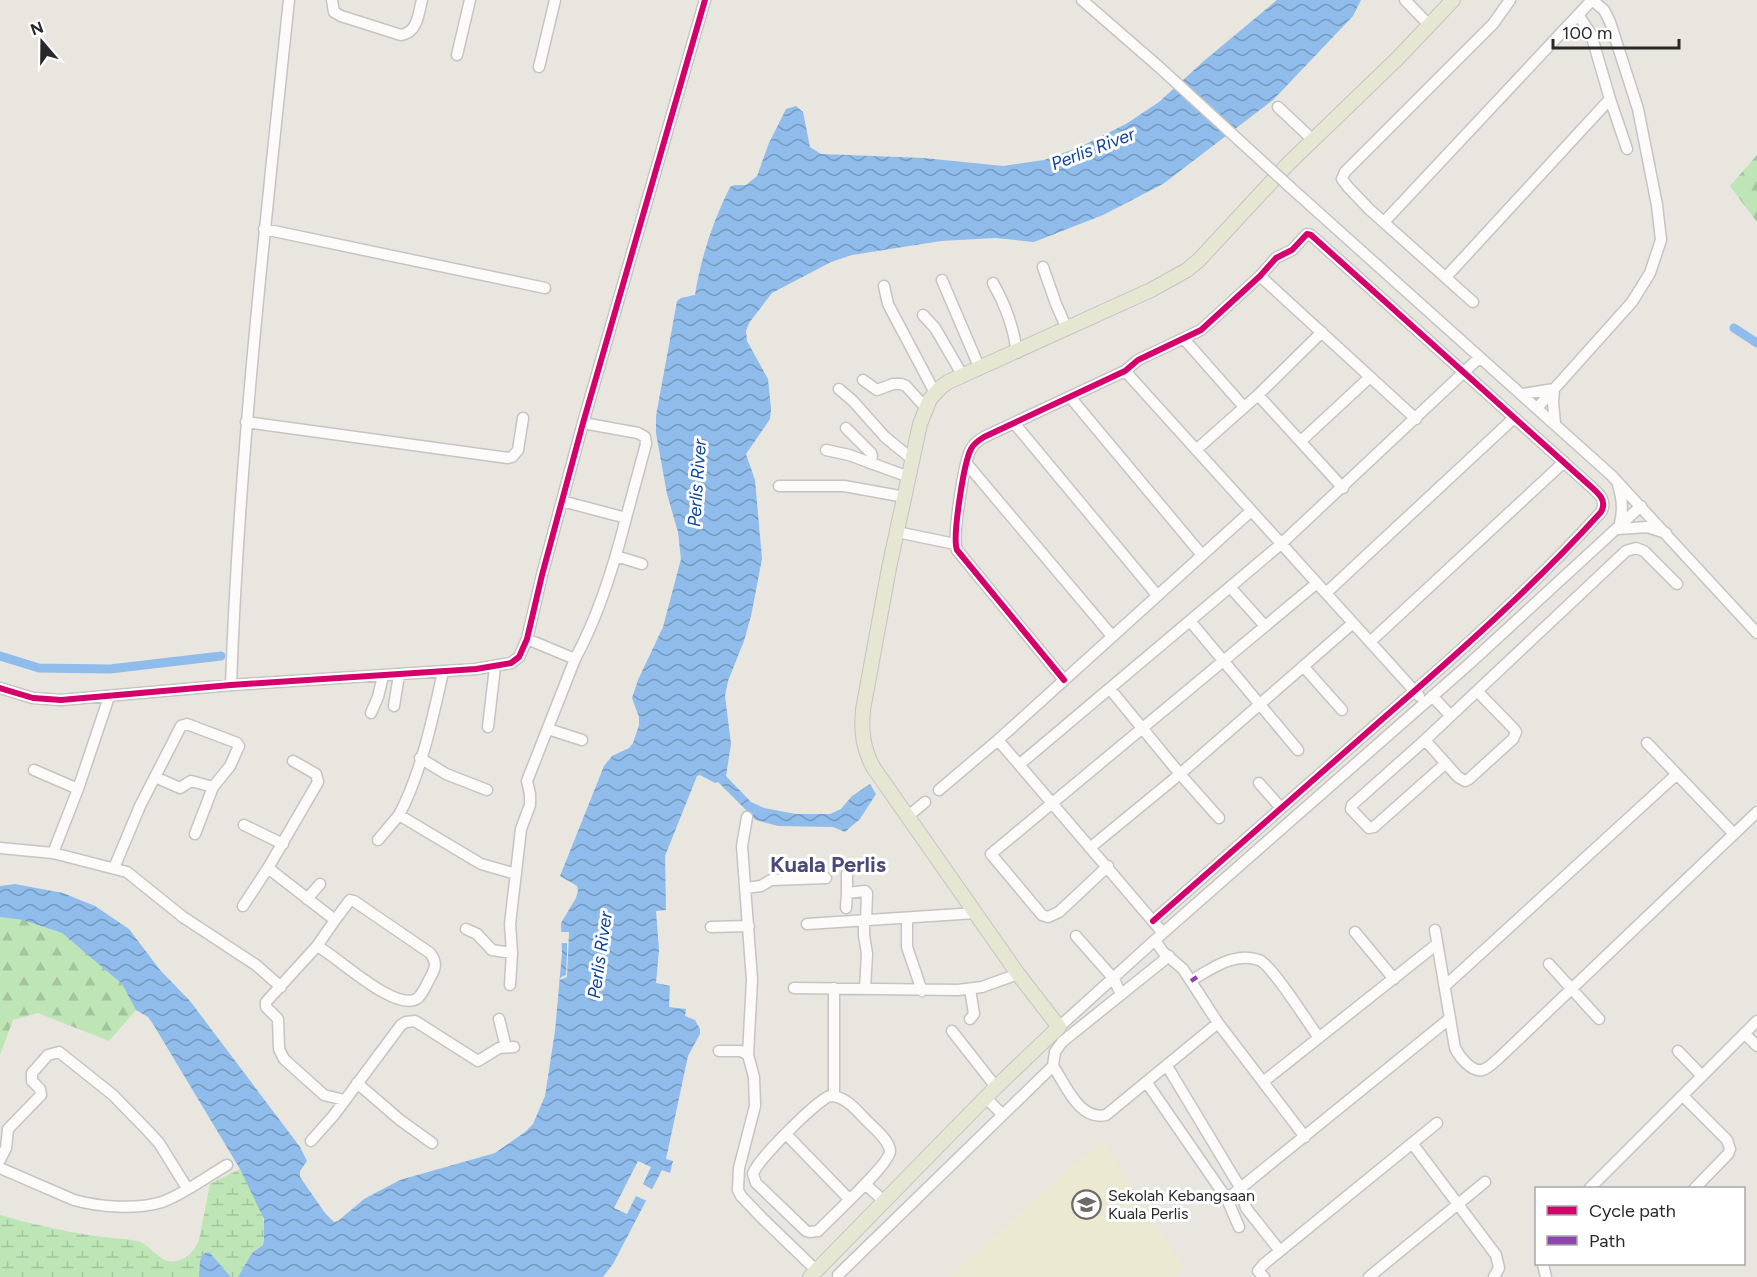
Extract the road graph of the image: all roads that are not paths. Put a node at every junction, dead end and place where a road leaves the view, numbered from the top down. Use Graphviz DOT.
graph roads {
  1 [pos="289,0"];
  2 [pos="332,0"];
  3 [pos="422,0"];
  4 [pos="470,0"];
  5 [pos="555,0"];
  6 [pos="705,0"];
  7 [pos="1082,0"];
  8 [pos="1405,0"];
  9 [pos="1453,0"];
  10 [pos="1510,0"];
  11 [pos="1592,0"];
  12 [pos="1579,16"];
  13 [pos="1430,26"];
  14 [pos="457,56"];
  15 [pos="539,67"];
  16 [pos="1610,99"];
  17 [pos="1278,107"];
  18 [pos="1313,140"];
  19 [pos="1627,149"];
  20 [pos="1384,222"];
  21 [pos="264,229"];
  22 [pos="1043,267"];
  23 [pos="1260,276"];
  24 [pos="1446,277"];
  25 [pos="942,280"];
  26 [pos="993,283"];
  27 [pos="884,286"];
  28 [pos="545,288"];
  29 [pos="1473,302"];
  30 [pos="923,315"];
  31 [pos="1067,329"];
  32 [pos="1322,332"];
  33 [pos="1184,339"];
  34 [pos="1017,353"];
  35 [pos="1479,358"];
  36 [pos="980,369"];
  37 [pos="1125,371"];
  38 [pos="1464,374"];
  39 [pos="963,376"];
  40 [pos="1370,377"];
  41 [pos="863,380"];
  42 [pos="839,389"];
  43 [pos="1554,389"];
  44 [pos="935,393"];
  45 [pos="1522,394"];
  46 [pos="1258,395"];
  47 [pos="1070,397"];
  48 [pos="1244,407"];
  49 [pos="1538,407"];
  50 [pos="926,408"];
  51 [pos="523,418"];
  52 [pos="1514,418"];
  53 [pos="1416,419"];
  54 [pos="246,422"];
  55 [pos="583,423"];
  56 [pos="1014,423"];
  57 [pos="1555,423"];
  58 [pos="846,428"];
  59 [pos="1301,441"];
  60 [pos="826,450"];
  61 [pos="1196,450"];
  62 [pos="912,459"];
  63 [pos="1564,462"];
  64 [pos="870,463"];
  65 [pos="966,464"];
  66 [pos="909,477"];
  67 [pos="1617,481"];
  68 [pos="779,486"];
  69 [pos="1343,488"];
  70 [pos="905,497"];
  71 [pos="562,501"];
  72 [pos="1641,506"];
  73 [pos="1251,511"];
  74 [pos="626,518"];
  75 [pos="1619,528"];
  76 [pos="897,532"];
  77 [pos="1666,533"];
  78 [pos="955,544"];
  79 [pos="1281,544"];
  80 [pos="1568,549"];
  81 [pos="1202,555"];
  82 [pos="616,556"];
  83 [pos="1581,563"];
  84 [pos="642,564"];
  85 [pos="1317,583"];
  86 [pos="1677,584"];
  87 [pos="1230,587"];
  88 [pos="1326,593"];
  89 [pos="1157,595"];
  90 [pos="1190,621"];
  91 [pos="1353,623"];
  92 [pos="1265,626"];
  93 [pos="1757,633"];
  94 [pos="1112,636"];
  95 [pos="527,639"];
  96 [pos="1370,642"];
  97 [pos="575,659"];
  98 [pos="1224,660"];
  99 [pos="495,666"];
  100 [pos="1304,666"];
  101 [pos="442,672"];
  102 [pos="399,675"];
  103 [pos="383,676"];
  104 [pos="1064,680"];
  105 [pos="231,685"];
  106 [pos="0,688"];
  107 [pos="1110,689"];
  108 [pos="1414,691"];
  109 [pos="1478,691"];
  110 [pos="109,698"];
  111 [pos="1428,700"];
  112 [pos="1259,704"];
  113 [pos="394,706"];
  114 [pos="1342,710"];
  115 [pos="371,713"];
  116 [pos="1450,715"];
  117 [pos="488,727"];
  118 [pos="548,729"];
  119 [pos="1142,729"];
  120 [pos="582,740"];
  121 [pos="999,740"];
  122 [pos="1425,740"];
  123 [pos="1647,743"];
  124 [pos="1298,750"];
  125 [pos="420,758"];
  126 [pos="293,761"];
  127 [pos="1446,763"];
  128 [pos="1020,764"];
  129 [pos="34,770"];
  130 [pos="1180,774"];
  131 [pos="1677,774"];
  132 [pos="155,777"];
  133 [pos="1259,783"];
  134 [pos="213,787"];
  135 [pos="78,789"];
  136 [pos="487,790"];
  137 [pos="939,790"];
  138 [pos="1300,791"];
  139 [pos="925,801"];
  140 [pos="1053,801"];
  141 [pos="1311,803"];
  142 [pos="1281,808"];
  143 [pos="1757,812"];
  144 [pos="399,815"];
  145 [pos="747,817"];
  146 [pos="907,817"];
  147 [pos="1219,818"];
  148 [pos="244,825"];
  149 [pos="195,834"];
  150 [pos="1734,834"];
  151 [pos="378,840"];
  152 [pos="283,844"];
  153 [pos="1091,847"];
  154 [pos="0,848"];
  155 [pos="53,853"];
  156 [pos="1108,866"];
  157 [pos="114,868"];
  158 [pos="268,868"];
  159 [pos="516,874"];
  160 [pos="847,874"];
  161 [pos="826,878"];
  162 [pos="320,884"];
  163 [pos="745,888"];
  164 [pos="847,893"];
  165 [pos="307,899"];
  166 [pos="243,906"];
  167 [pos="846,908"];
  168 [pos="976,914"];
  169 [pos="907,918"];
  170 [pos="335,920"];
  171 [pos="865,921"];
  172 [pos="1154,921"];
  173 [pos="807,924"];
  174 [pos="748,926"];
  175 [pos="711,927"];
  176 [pos="466,928"];
  177 [pos="1435,930"];
  178 [pos="1355,932"];
  179 [pos="1076,936"];
  180 [pos="1437,944"];
  181 [pos="1162,945"];
  182 [pos="317,946"];
  183 [pos="512,953"];
  184 [pos="1549,964"];
  185 [pos="1018,974"];
  186 [pos="1197,977"];
  187 [pos="1394,979"];
  188 [pos="510,985"];
  189 [pos="1445,986"];
  190 [pos="281,987"];
  191 [pos="1117,987"];
  192 [pos="794,988"];
  193 [pos="834,988"];
  194 [pos="865,989"];
  195 [pos="970,989"];
  196 [pos="1571,989"];
  197 [pos="922,991"];
  198 [pos="499,1019"];
  199 [pos="970,1019"];
  200 [pos="1449,1019"];
  201 [pos="1599,1019"];
  202 [pos="1757,1021"];
  203 [pos="1218,1023"];
  204 [pos="1059,1028"];
  205 [pos="952,1031"];
  206 [pos="1745,1034"];
  207 [pos="1319,1038"];
  208 [pos="1757,1046"];
  209 [pos="719,1050"];
  210 [pos="1678,1052"];
  211 [pos="748,1055"];
  212 [pos="1053,1066"];
  213 [pos="1167,1066"];
  214 [pos="1702,1076"];
  215 [pos="1263,1082"];
  216 [pos="357,1083"];
  217 [pos="1147,1083"];
  218 [pos="996,1087"];
  219 [pos="834,1096"];
  220 [pos="1683,1096"];
  221 [pos="986,1098"];
  222 [pos="344,1100"];
  223 [pos="1002,1115"];
  224 [pos="1437,1123"];
  225 [pos="786,1134"];
  226 [pos="1305,1137"];
  227 [pos="311,1141"];
  228 [pos="432,1143"];
  229 [pos="1412,1143"];
  230 [pos="0,1160"];
  231 [pos="227,1166"];
  232 [pos="0,1168"];
  233 [pos="1485,1182"];
  234 [pos="866,1184"];
  235 [pos="1591,1187"];
  236 [pos="1696,1187"];
  237 [pos="187,1188"];
  238 [pos="1240,1189"];
  239 [pos="849,1199"];
  240 [pos="1227,1199"];
  241 [pos="884,1201"];
  242 [pos="776,1203"];
  243 [pos="1459,1203"];
  244 [pos="762,1218"];
  245 [pos="1239,1227"];
  246 [pos="1280,1251"];
  247 [pos="817,1270"];
  248 [pos="839,1276"];
  249 [pos="1264,1277"];
  250 [pos="1369,1277"];
  251 [pos="1494,1277"];
  1 -- 21 [label="street"];
  2 -- 3 [label="street"];
  4 -- 14 [label="street"];
  5 -- 15 [label="street"];
  6 -- 55 [label="street"];
  7 -- 35 [label="street, bridge"];
  8 -- 13 [label="street"];
  9 -- 13 [label="main road"];
  10 -- 20 [label="street"];
  11 -- 12 [label="street"];
  11 -- 43 [label="street"];
  12 -- 16 [label="street"];
  12 -- 20 [label="street"];
  13 -- 18 [label="main road"];
  16 -- 19 [label="street"];
  16 -- 24 [label="street"];
  17 -- 18 [label="street"];
  18 -- 31 [label="main road"];
  20 -- 24 [label="street"];
  21 -- 28 [label="street"];
  21 -- 54 [label="street"];
  22 -- 31 [label="street"];
  23 -- 32 [label="street"];
  23 -- 33 [label="street"];
  23 -- 38 [label="street"];
  24 -- 29 [label="street"];
  25 -- 36 [label="street"];
  26 -- 34 [label="street"];
  27 -- 44 [label="street"];
  30 -- 39 [label="street"];
  31 -- 34 [label="main road"];
  32 -- 40 [label="street"];
  32 -- 46 [label="street"];
  33 -- 37 [label="street"];
  33 -- 48 [label="street"];
  34 -- 36 [label="main road"];
  35 -- 38 [label="street"];
  35 -- 45 [label="street"];
  36 -- 39 [label="main road"];
  37 -- 47 [label="street"];
  37 -- 61 [label="street"];
  38 -- 52 [label="street"];
  38 -- 53 [label="street"];
  39 -- 44 [label="main road"];
  40 -- 53 [label="street"];
  40 -- 59 [label="street"];
  41 -- 50 [label="street"];
  42 -- 62 [label="street"];
  43 -- 45 [label="street"];
  43 -- 49 [label="street"];
  43 -- 57 [label="street"];
  44 -- 50 [label="main road"];
  45 -- 49 [label="street"];
  46 -- 48 [label="street"];
  46 -- 59 [label="street"];
  47 -- 56 [label="street"];
  47 -- 81 [label="street"];
  48 -- 61 [label="street"];
  49 -- 57 [label="street"];
  50 -- 62 [label="main road"];
  51 -- 54 [label="street"];
  52 -- 63 [label="street"];
  52 -- 88 [label="street"];
  53 -- 69 [label="street"];
  54 -- 105 [label="street"];
  55 -- 71 [label="street"];
  55 -- 74 [label="street"];
  56 -- 65 [label="street"];
  56 -- 89 [label="street"];
  57 -- 67 [label="street"];
  58 -- 64 [label="street"];
  59 -- 69 [label="street"];
  60 -- 64 [label="street"];
  61 -- 73 [label="street"];
  62 -- 66 [label="main road"];
  63 -- 80 [label="street"];
  63 -- 96 [label="street"];
  64 -- 66 [label="street"];
  65 -- 78 [label="street"];
  65 -- 94 [label="street"];
  66 -- 70 [label="main road"];
  67 -- 72 [label="street"];
  67 -- 75 [label="street"];
  68 -- 70 [label="street"];
  69 -- 79 [label="street"];
  70 -- 76 [label="main road"];
  71 -- 74 [label="street"];
  71 -- 95 [label="street"];
  72 -- 75 [label="street"];
  72 -- 77 [label="street"];
  73 -- 79 [label="street"];
  73 -- 81 [label="street"];
  74 -- 82 [label="street"];
  75 -- 77 [label="street"];
  75 -- 83 [label="street"];
  76 -- 78 [label="street"];
  76 -- 146 [label="main road"];
  77 -- 93 [label="street"];
  78 -- 104 [label="street"];
  79 -- 85 [label="street"];
  79 -- 87 [label="street"];
  80 -- 83 [label="street"];
  80 -- 108 [label="street"];
  81 -- 89 [label="street"];
  82 -- 84 [label="street"];
  82 -- 97 [label="street"];
  83 -- 111 [label="street"];
  85 -- 88 [label="street"];
  85 -- 92 [label="street"];
  86 -- 109 [label="street"];
  87 -- 90 [label="street"];
  87 -- 92 [label="street"];
  88 -- 91 [label="street"];
  89 -- 94 [label="street"];
  90 -- 98 [label="street"];
  90 -- 107 [label="street"];
  91 -- 96 [label="street"];
  91 -- 100 [label="street"];
  92 -- 98 [label="street"];
  94 -- 104 [label="street"];
  95 -- 97 [label="street"];
  95 -- 99 [label="street"];
  96 -- 108 [label="street"];
  97 -- 118 [label="street"];
  98 -- 112 [label="street"];
  98 -- 119 [label="street"];
  99 -- 101 [label="street"];
  99 -- 117 [label="street"];
  100 -- 112 [label="street"];
  100 -- 114 [label="street"];
  101 -- 102 [label="street"];
  101 -- 125 [label="street"];
  102 -- 103 [label="street"];
  102 -- 113 [label="street"];
  103 -- 105 [label="street"];
  103 -- 115 [label="street"];
  104 -- 121 [label="street"];
  105 -- 110 [label="street"];
  106 -- 110 [label="street"];
  107 -- 119 [label="street"];
  107 -- 128 [label="street"];
  108 -- 111 [label="street"];
  108 -- 138 [label="street"];
  109 -- 116 [label="street"];
  109 -- 127 [label="street"];
  110 -- 135 [label="street"];
  111 -- 116 [label="street"];
  111 -- 141 [label="street"];
  112 -- 124 [label="street"];
  112 -- 130 [label="street"];
  116 -- 122 [label="street"];
  118 -- 120 [label="street"];
  118 -- 159 [label="street"];
  119 -- 130 [label="street"];
  119 -- 140 [label="street"];
  121 -- 128 [label="street"];
  121 -- 137 [label="street"];
  122 -- 127 [label="street"];
  122 -- 127 [label="street"];
  123 -- 131 [label="street"];
  125 -- 136 [label="street"];
  125 -- 144 [label="street"];
  126 -- 152 [label="street"];
  128 -- 140 [label="street"];
  129 -- 135 [label="street"];
  130 -- 147 [label="street"];
  130 -- 153 [label="street"];
  131 -- 150 [label="street"];
  131 -- 189 [label="street"];
  132 -- 134 [label="street"];
  132 -- 134 [label="street"];
  132 -- 157 [label="street"];
  133 -- 142 [label="street"];
  134 -- 149 [label="street"];
  135 -- 155 [label="street"];
  138 -- 141 [label="street"];
  138 -- 142 [label="street"];
  139 -- 146 [label="street"];
  140 -- 153 [label="street"];
  140 -- 156 [label="street"];
  141 -- 181 [label="street"];
  142 -- 172 [label="street"];
  143 -- 150 [label="street"];
  144 -- 151 [label="street"];
  144 -- 159 [label="street"];
  145 -- 163 [label="street"];
  146 -- 168 [label="main road"];
  148 -- 152 [label="street"];
  150 -- 196 [label="street"];
  152 -- 158 [label="street"];
  153 -- 156 [label="street"];
  154 -- 155 [label="street"];
  155 -- 157 [label="street"];
  156 -- 172 [label="street"];
  157 -- 190 [label="street"];
  158 -- 165 [label="street"];
  158 -- 166 [label="street"];
  159 -- 183 [label="street"];
  160 -- 164 [label="street"];
  161 -- 163 [label="street"];
  162 -- 165 [label="street"];
  163 -- 174 [label="street"];
  164 -- 167 [label="street"];
  164 -- 171 [label="street"];
  165 -- 170 [label="street"];
  168 -- 169 [label="street"];
  168 -- 185 [label="main road"];
  169 -- 171 [label="street"];
  169 -- 197 [label="street"];
  170 -- 182 [label="street"];
  170 -- 182 [label="street"];
  171 -- 173 [label="street"];
  171 -- 194 [label="street"];
  172 -- 181 [label="street"];
  174 -- 175 [label="street"];
  174 -- 211 [label="street"];
  176 -- 183 [label="street"];
  177 -- 180 [label="street"];
  178 -- 187 [label="street"];
  179 -- 191 [label="street"];
  180 -- 187 [label="street"];
  180 -- 189 [label="street"];
  181 -- 191 [label="street"];
  181 -- 191 [label="street"];
  181 -- 203 [label="street"];
  182 -- 190 [label="street"];
  183 -- 188 [label="street"];
  184 -- 196 [label="street"];
  185 -- 195 [label="street"];
  185 -- 204 [label="main road"];
  186 -- 207 [label="street"];
  187 -- 207 [label="street"];
  189 -- 200 [label="street"];
  190 -- 222 [label="street"];
  191 -- 204 [label="street"];
  191 -- 212 [label="street"];
  192 -- 193 [label="street"];
  193 -- 194 [label="street"];
  193 -- 219 [label="street"];
  194 -- 197 [label="street"];
  195 -- 197 [label="street"];
  195 -- 199 [label="street"];
  196 -- 200 [label="street"];
  196 -- 201 [label="street"];
  198 -- 216 [label="street"];
  200 -- 226 [label="street"];
  202 -- 206 [label="street"];
  203 -- 213 [label="street"];
  203 -- 215 [label="street"];
  204 -- 218 [label="main road"];
  205 -- 218 [label="street"];
  206 -- 208 [label="street"];
  206 -- 214 [label="street"];
  207 -- 215 [label="street"];
  209 -- 211 [label="street"];
  210 -- 214 [label="street"];
  211 -- 244 [label="street"];
  212 -- 217 [label="street"];
  212 -- 223 [label="street"];
  213 -- 217 [label="street"];
  213 -- 238 [label="street"];
  214 -- 220 [label="street"];
  215 -- 226 [label="street"];
  216 -- 222 [label="street"];
  216 -- 228 [label="street"];
  217 -- 240 [label="street"];
  218 -- 221 [label="main road"];
  219 -- 225 [label="street"];
  219 -- 234 [label="street"];
  220 -- 235 [label="street"];
  220 -- 236 [label="street"];
  221 -- 223 [label="street"];
  221 -- 241 [label="main road"];
  222 -- 227 [label="street"];
  223 -- 248 [label="street"];
  224 -- 229 [label="street"];
  225 -- 239 [label="street"];
  225 -- 242 [label="street"];
  226 -- 238 [label="street"];
  229 -- 243 [label="street"];
  229 -- 246 [label="street"];
  230 -- 237 [label="street"];
  231 -- 237 [label="street"];
  232 -- 237 [label="street"];
  233 -- 243 [label="street"];
  234 -- 239 [label="street"];
  234 -- 241 [label="street"];
  238 -- 240 [label="street"];
  238 -- 246 [label="street"];
  239 -- 242 [label="street"];
  240 -- 245 [label="street"];
  241 -- 247 [label="main road"];
  242 -- 244 [label="street"];
  243 -- 250 [label="street"];
  243 -- 251 [label="street"];
  244 -- 247 [label="street"];
  246 -- 249 [label="street"];
  247 -- 248 [label="street"];
}
